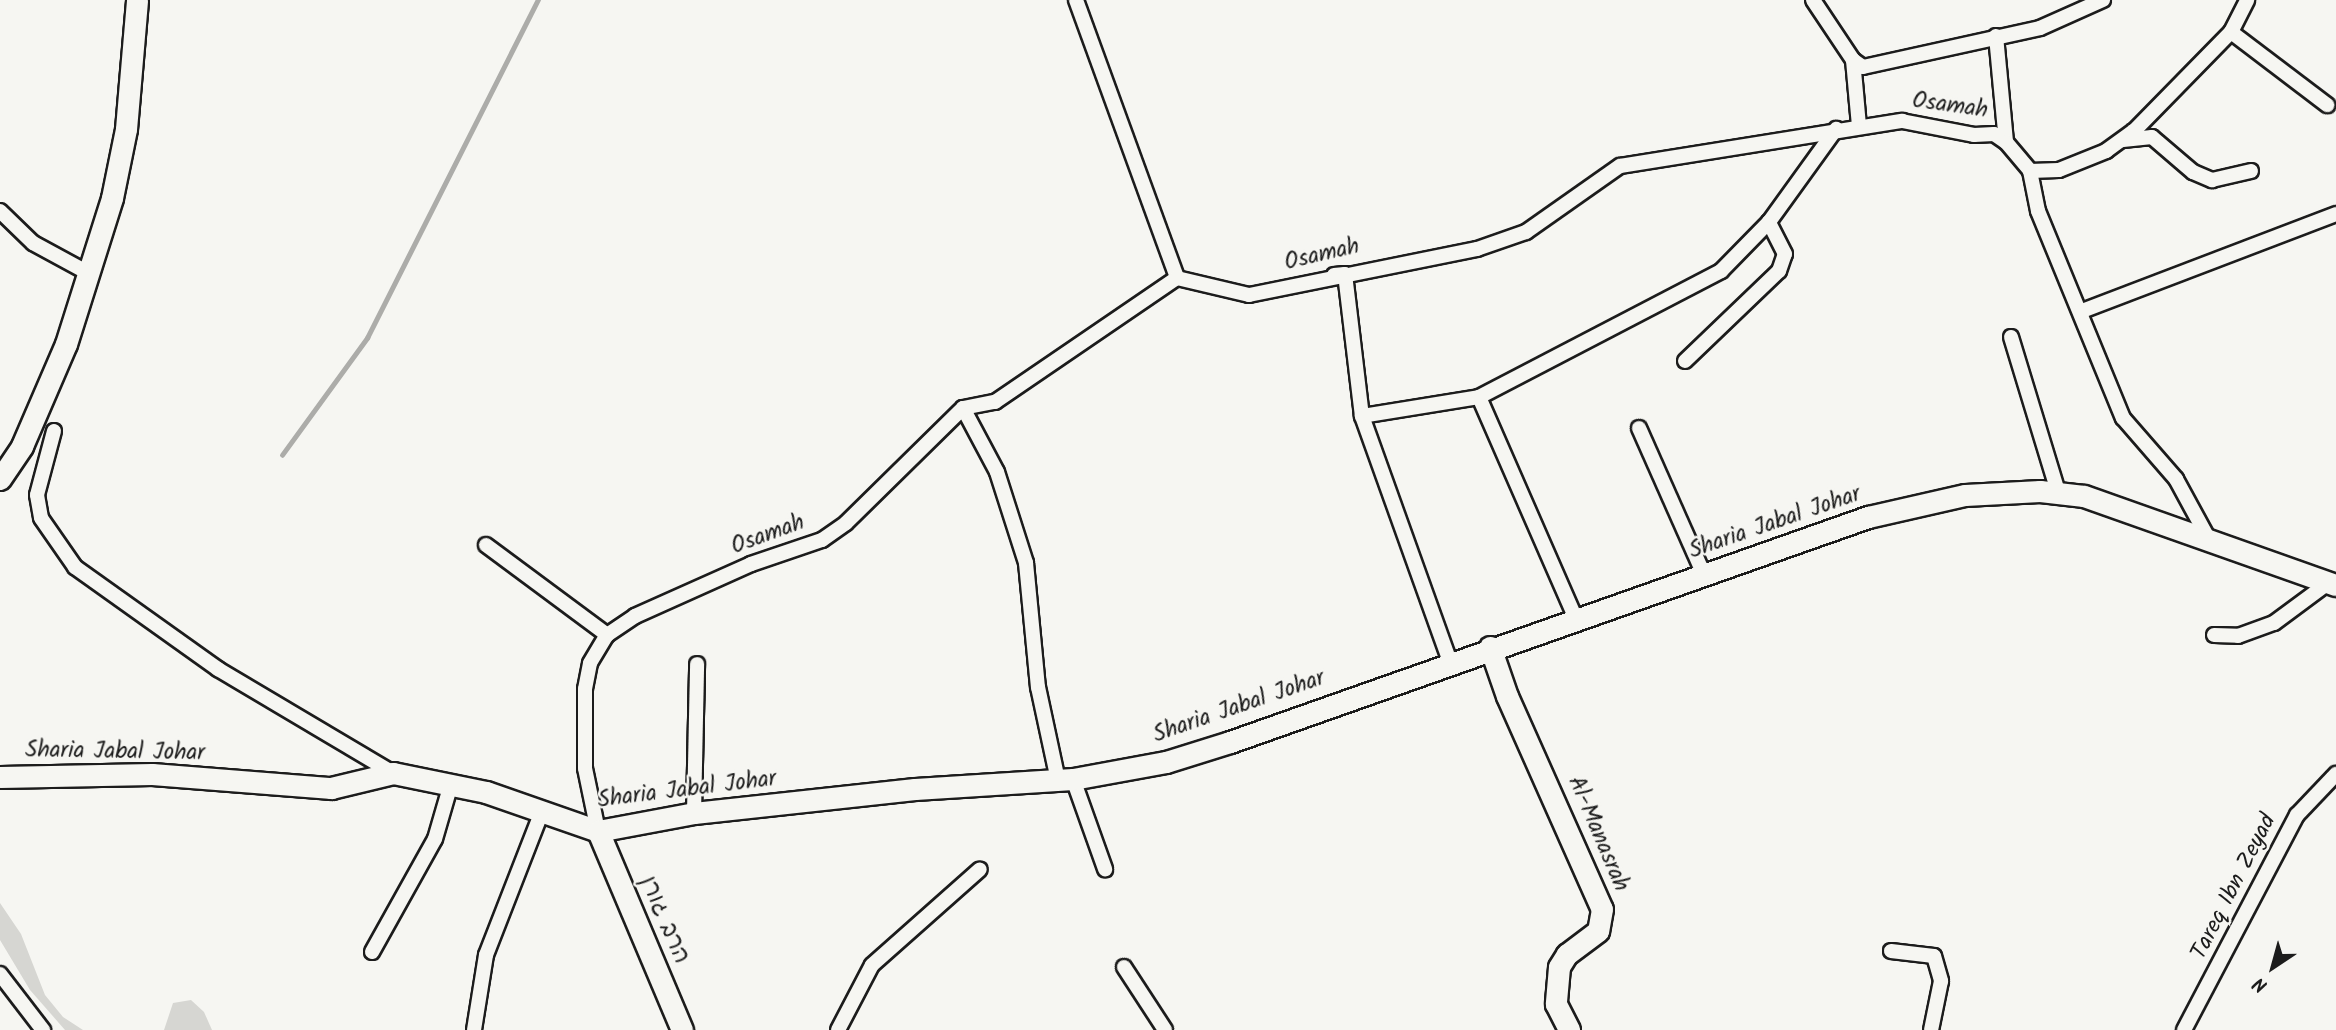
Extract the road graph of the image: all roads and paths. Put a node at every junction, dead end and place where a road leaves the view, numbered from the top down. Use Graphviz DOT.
graph roads {
  1 [pos="137,0"];
  2 [pos="1076,0"];
  3 [pos="1813,0"];
  4 [pos="2103,0"];
  5 [pos="2247,0"];
  6 [pos="2231,32"];
  7 [pos="1996,36"];
  8 [pos="1853,60"];
  9 [pos="2327,105"];
  10 [pos="1859,127"];
  11 [pos="1836,129"];
  12 [pos="2122,141"];
  13 [pos="2006,142"];
  14 [pos="2029,171"];
  15 [pos="2251,171"];
  16 [pos="0,211"];
  17 [pos="2336,215"];
  18 [pos="1769,222"];
  19 [pos="90,274"];
  20 [pos="1325,276"];
  21 [pos="1177,278"];
  22 [pos="2082,311"];
  23 [pos="2011,337"];
  24 [pos="1685,361"];
  25 [pos="1479,397"];
  26 [pos="963,408"];
  27 [pos="1362,416"];
  28 [pos="1639,428"];
  29 [pos="54,431"];
  30 [pos="0,478"];
  31 [pos="2057,492"];
  32 [pos="2208,538"];
  33 [pos="486,545"];
  34 [pos="1704,575"];
  35 [pos="2332,584"];
  36 [pos="1576,619"];
  37 [pos="607,635"];
  38 [pos="2214,635"];
  39 [pos="1490,647"];
  40 [pos="698,664"];
  41 [pos="1451,666"];
  42 [pos="393,773"];
  43 [pos="2336,774"];
  44 [pos="0,777"];
  45 [pos="1066,780"];
  46 [pos="451,784"];
  47 [pos="694,813"];
  48 [pos="541,814"];
  49 [pos="598,831"];
  50 [pos="980,869"];
  51 [pos="1105,869"];
  52 [pos="1891,951"];
  53 [pos="372,952"];
  54 [pos="1124,967"];
  55 [pos="0,974"];
  56 [pos="43,1030"];
  57 [pos="474,1030"];
  58 [pos="682,1030"];
  59 [pos="838,1030"];
  60 [pos="1165,1030"];
  61 [pos="1569,1030"];
  62 [pos="1931,1030"];
  63 [pos="2184,1030"];
  1 -- 19 [label="street"];
  2 -- 21 [label="street"];
  3 -- 8 [label="street"];
  4 -- 7 [label="street"];
  5 -- 6 [label="street"];
  6 -- 9 [label="street"];
  6 -- 12 [label="street"];
  7 -- 8 [label="street"];
  7 -- 13 [label="street"];
  8 -- 10 [label="street"];
  10 -- 11 [label="street, Osamah"];
  10 -- 13 [label="street, Osamah"];
  11 -- 18 [label="street"];
  11 -- 20 [label="street, Osamah"];
  12 -- 14 [label="street"];
  12 -- 15 [label="street"];
  13 -- 14 [label="street, Osamah"];
  14 -- 22 [label="street"];
  16 -- 19 [label="street"];
  17 -- 22 [label="street"];
  18 -- 24 [label="street"];
  18 -- 25 [label="street"];
  19 -- 30 [label="street"];
  20 -- 21 [label="street, Osamah"];
  20 -- 27 [label="street"];
  21 -- 26 [label="street"];
  22 -- 32 [label="street"];
  23 -- 31 [label="street"];
  25 -- 27 [label="street"];
  25 -- 36 [label="street"];
  26 -- 37 [label="street, Osamah"];
  26 -- 45 [label="street"];
  27 -- 41 [label="street"];
  28 -- 34 [label="street"];
  29 -- 42 [label="street"];
  31 -- 32 [label="street, Sharia Jabal Johar"];
  31 -- 34 [label="street, Sharia Jabal Johar"];
  32 -- 35 [label="street, Sharia Jabal Johar"];
  33 -- 37 [label="street"];
  34 -- 36 [label="street, Sharia Jabal Johar"];
  35 -- 38 [label="street"];
  36 -- 39 [label="street, Sharia Jabal Johar"];
  37 -- 49 [label="street, Osamah"];
  39 -- 41 [label="street, Sharia Jabal Johar"];
  39 -- 61 [label="street, Al-Manasrah"];
  40 -- 47 [label="street"];
  41 -- 45 [label="street, Sharia Jabal Johar"];
  42 -- 44 [label="street, Sharia Jabal Johar"];
  42 -- 46 [label="street, Sharia Jabal Johar"];
  43 -- 63 [label="street, Tareq Ibn Zeyad"];
  45 -- 47 [label="street, Sharia Jabal Johar"];
  45 -- 51 [label="street"];
  46 -- 48 [label="street, Sharia Jabal Johar"];
  46 -- 53 [label="street"];
  47 -- 49 [label="street, Sharia Jabal Johar"];
  48 -- 49 [label="street, Sharia Jabal Johar"];
  48 -- 57 [label="street"];
  49 -- 58 [label="street, הרב גורן"];
  50 -- 59 [label="street"];
  52 -- 62 [label="street"];
  54 -- 60 [label="street"];
  55 -- 56 [label="street"];
}
